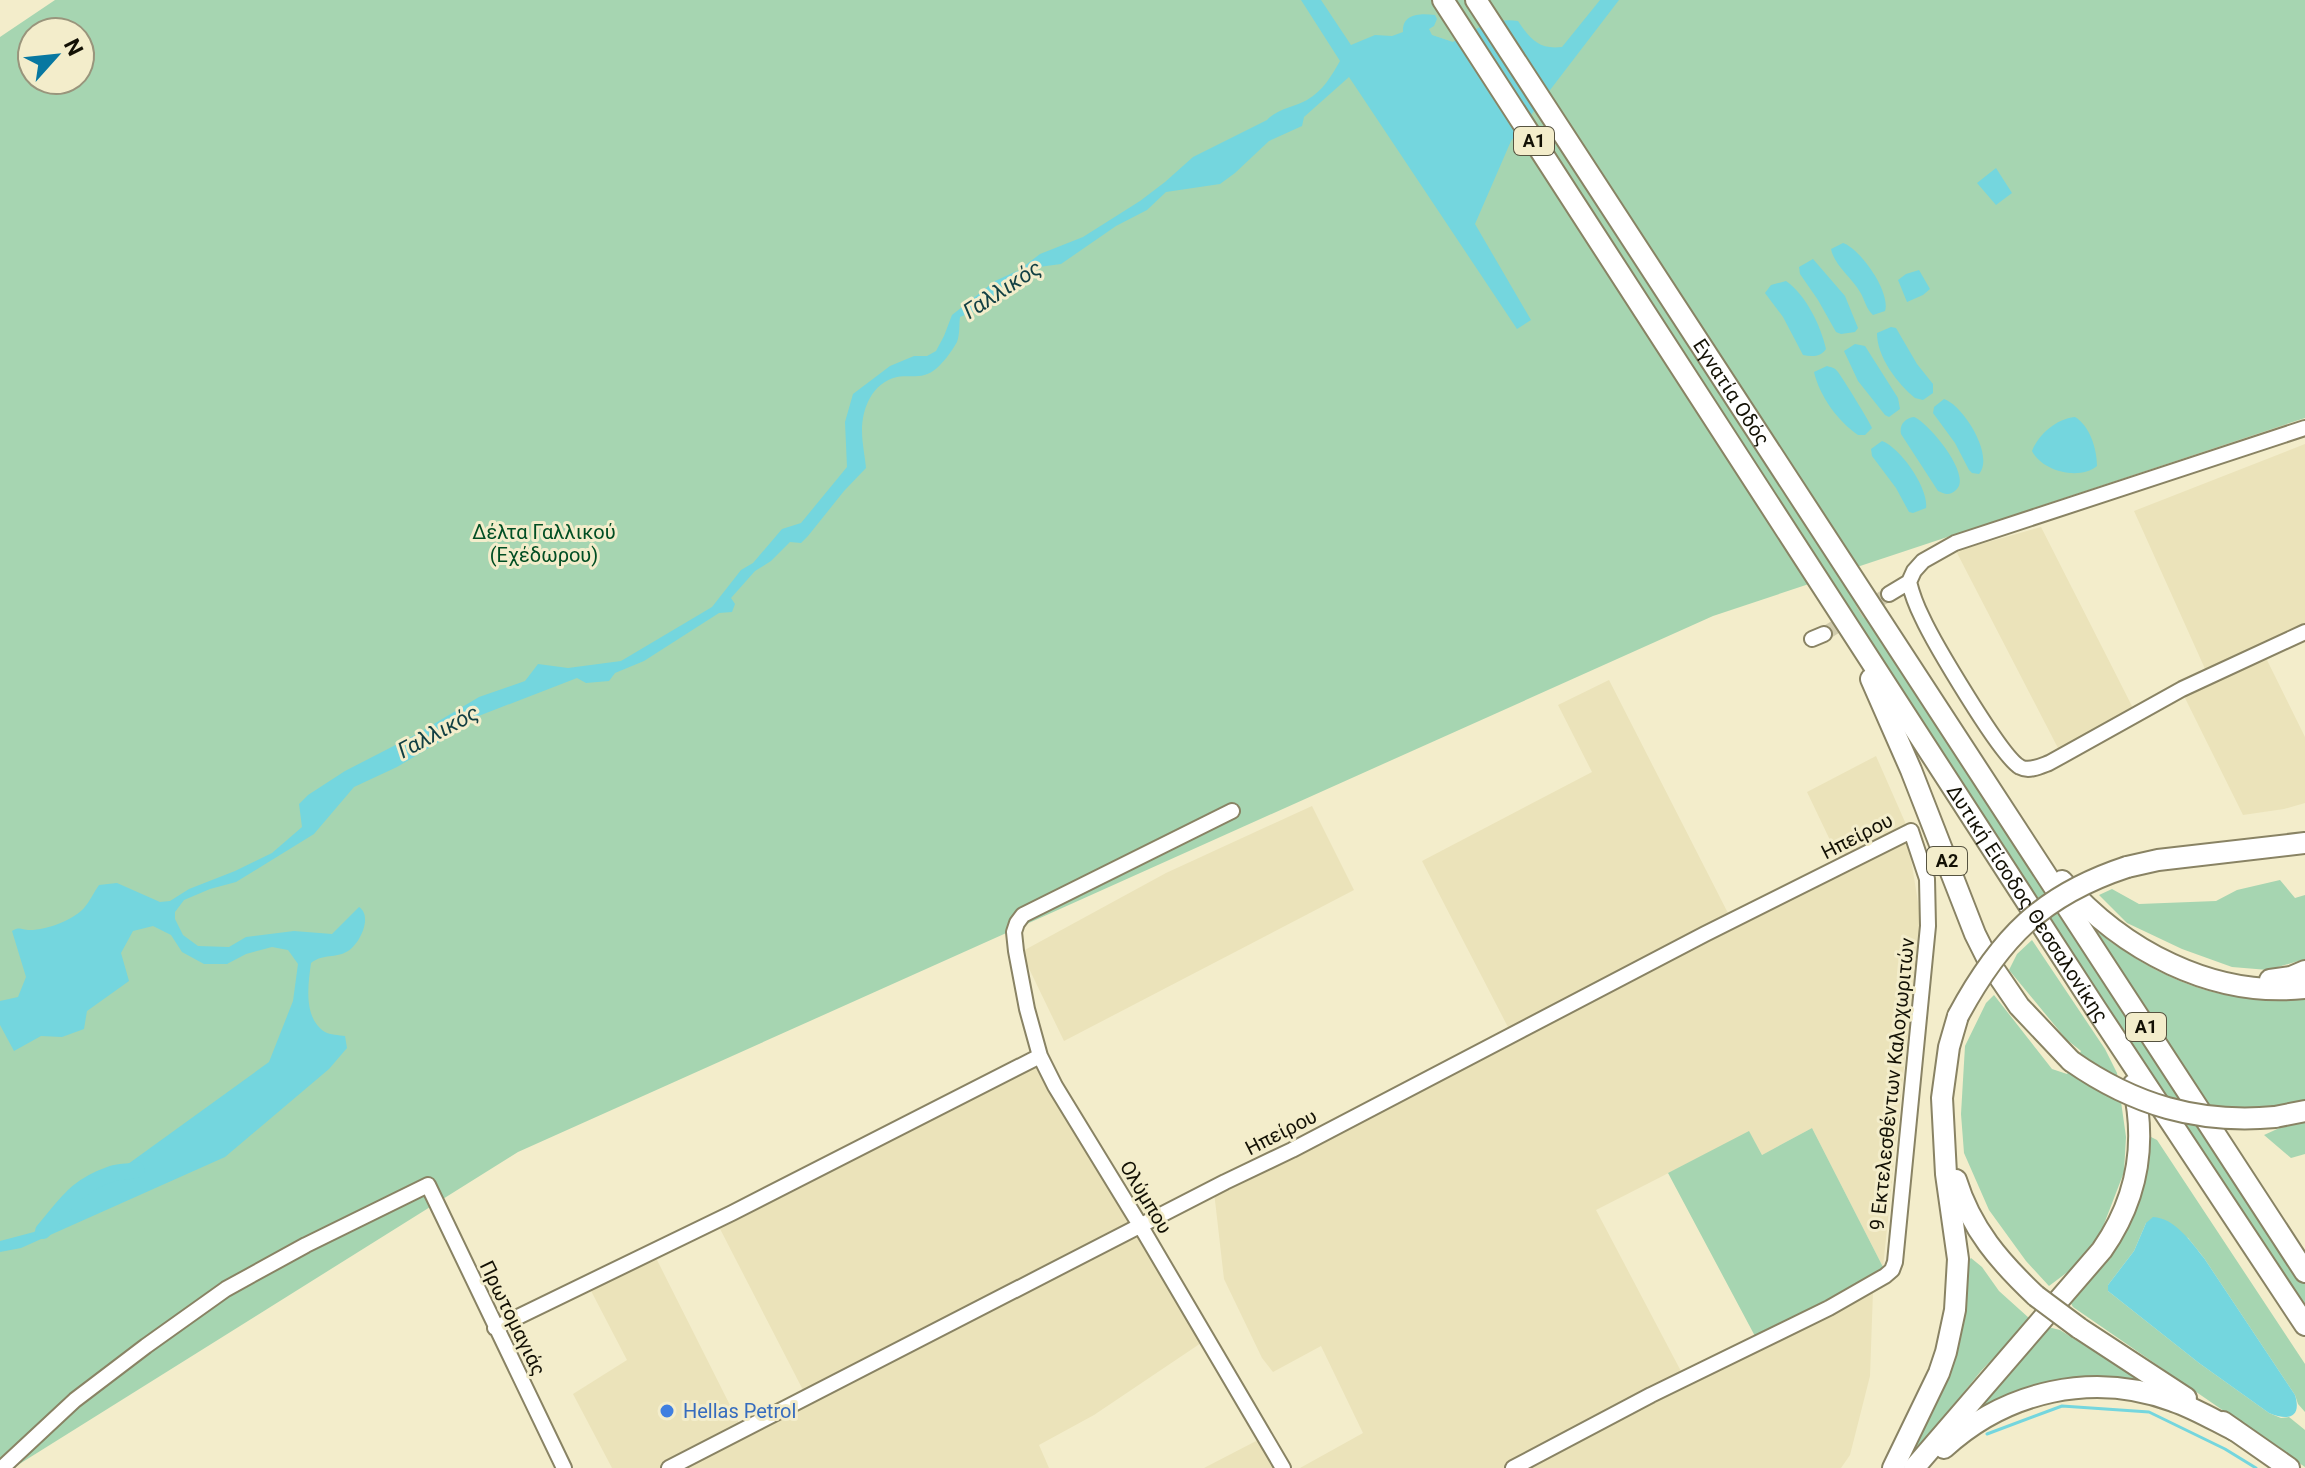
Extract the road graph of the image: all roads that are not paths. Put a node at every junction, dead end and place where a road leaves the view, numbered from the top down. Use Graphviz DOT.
graph roads {
  1 [pos="1443,0"];
  2 [pos="1476,0"];
  3 [pos="2305,428"];
  4 [pos="1909,582"];
  5 [pos="1889,594"];
  6 [pos="2305,632"];
  7 [pos="1857,641"];
  8 [pos="1986,783"];
  9 [pos="1232,811"];
  10 [pos="1911,831"];
  11 [pos="2305,843"];
  12 [pos="2305,971"];
  13 [pos="2229,983"];
  14 [pos="2305,988"];
  15 [pos="2096,1009"];
  16 [pos="1040,1056"];
  17 [pos="2305,1111"];
  18 [pos="1946,1149"];
  19 [pos="1140,1225"];
  20 [pos="2305,1272"];
  21 [pos="2305,1325"];
  22 [pos="495,1328"];
  23 [pos="2234,1430"];
  24 [pos="2,1468"];
  25 [pos="564,1468"];
  26 [pos="669,1468"];
  27 [pos="1283,1468"];
  28 [pos="1513,1468"];
  29 [pos="1893,1468"];
  30 [pos="1914,1468"];
  31 [pos="1925,1468"];
  32 [pos="2289,1468"];
  1 -- 7 [label="highway, Εγνατία Οδός / Α1"];
  2 -- 8 [label="highway, Εγνατία Οδός / Α1"];
  3 -- 4 [label="street"];
  4 -- 5 [label="street"];
  4 -- 6 [label="street"];
  7 -- 15 [label="highway, Δυτική Είσοδος Θεσσαλονίκης / Α1"];
  7 -- 17 [label="highway, Α2, bridge"];
  8 -- 13 [label="highway"];
  8 -- 20 [label="highway, Δυτική Είσοδος Θεσσαλονίκης / Α1"];
  9 -- 16 [label="street, Ολύμπου"];
  10 -- 19 [label="street, Ηπείρου"];
  10 -- 28 [label="street, 9 Εκτελεσθέντων Καλοχωριτών"];
  11 -- 18 [label="highway, bridge"];
  12 -- 13 [label="highway"];
  13 -- 14 [label="highway"];
  15 -- 21 [label="highway, Δυτική Είσοδος Θεσσαλονίκης / Α1"];
  15 -- 30 [label="highway"];
  16 -- 19 [label="street, Ολύμπου"];
  16 -- 22 [label="street"];
  18 -- 23 [label="highway, bridge"];
  18 -- 29 [label="highway"];
  19 -- 26 [label="street, Ηπείρου"];
  19 -- 27 [label="street, Ολύμπου"];
  22 -- 24 [label="street, Πρωτομαγιάς"];
  22 -- 25 [label="street, Πρωτομαγιάς"];
  23 -- 31 [label="highway"];
  23 -- 32 [label="highway"];
}
